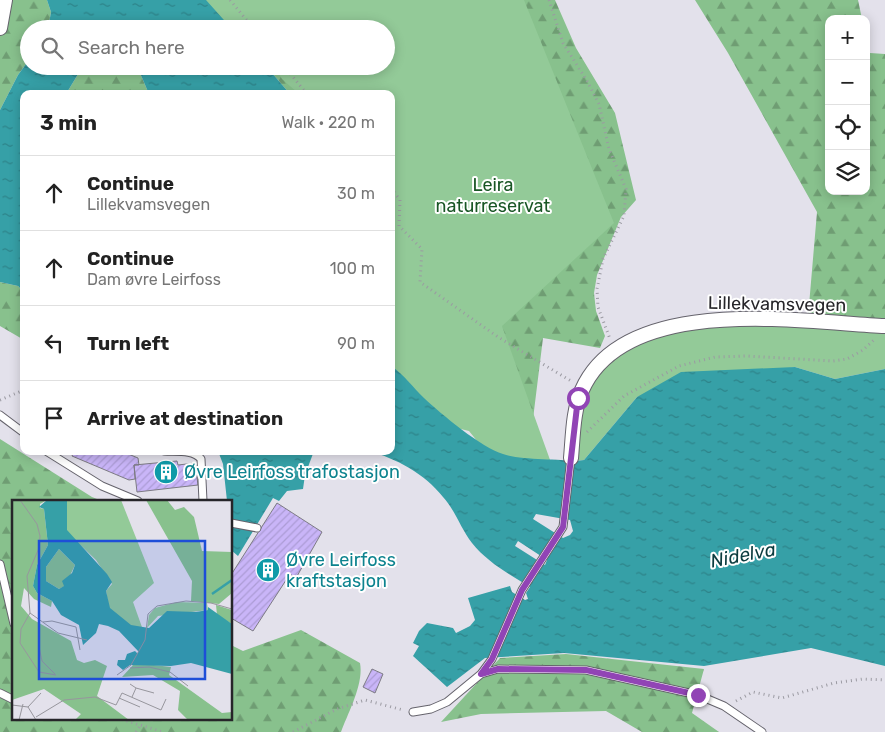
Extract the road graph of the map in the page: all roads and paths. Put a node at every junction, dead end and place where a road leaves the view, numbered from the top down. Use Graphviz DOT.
graph roads {
  1 [pos="4,0"];
  2 [pos="230,0"];
  3 [pos="549,0"];
  4 [pos="247,20"];
  5 [pos="0,28"];
  6 [pos="291,75"];
  7 [pos="304,90"];
  8 [pos="395,193"];
  9 [pos="882,326"];
  10 [pos="617,350"];
  11 [pos="582,388"];
  12 [pos="20,392"];
  13 [pos="0,400"];
  14 [pos="0,415"];
  15 [pos="20,429"];
  16 [pos="571,452"];
  17 [pos="52,455"];
  18 [pos="197,455"];
  19 [pos="136,500"];
  20 [pos="203,500"];
  21 [pos="232,523"];
  22 [pos="256,528"];
  23 [pos="0,564"];
  24 [pos="12,615"];
  25 [pos="481,674"];
  26 [pos="885,680"];
  27 [pos="0,693"];
  28 [pos="12,699"];
  29 [pos="724,706"];
  30 [pos="413,712"];
  31 [pos="123,720"];
  32 [pos="140,726"];
  33 [pos="136,732"];
  34 [pos="163,732"];
  35 [pos="292,732"];
  36 [pos="762,732"];
  1 -- 5 [label="street"];
  2 -- 4 [label="path"];
  3 -- 10 [label="path"];
  6 -- 7 [label="path"];
  8 -- 11 [label="path"];
  9 -- 10 [label="street, Lillekvamsvegen"];
  9 -- 16 [label="path"];
  10 -- 11 [label="street, Lillekvamsvegen"];
  11 -- 16 [label="street, Lillekvamsvegen"];
  12 -- 13 [label="path"];
  14 -- 15 [label="lane"];
  16 -- 25 [label="lane"];
  17 -- 19 [label="lane"];
  18 -- 20 [label="lane"];
  21 -- 22 [label="lane"];
  23 -- 24 [label="lane"];
  25 -- 29 [label="lane"];
  25 -- 30 [label="lane"];
  26 -- 29 [label="path"];
  27 -- 28 [label="lane"];
  29 -- 36 [label="lane"];
  30 -- 35 [label="path"];
  31 -- 32 [label="path"];
  32 -- 33 [label="path"];
  32 -- 34 [label="path"];
}
